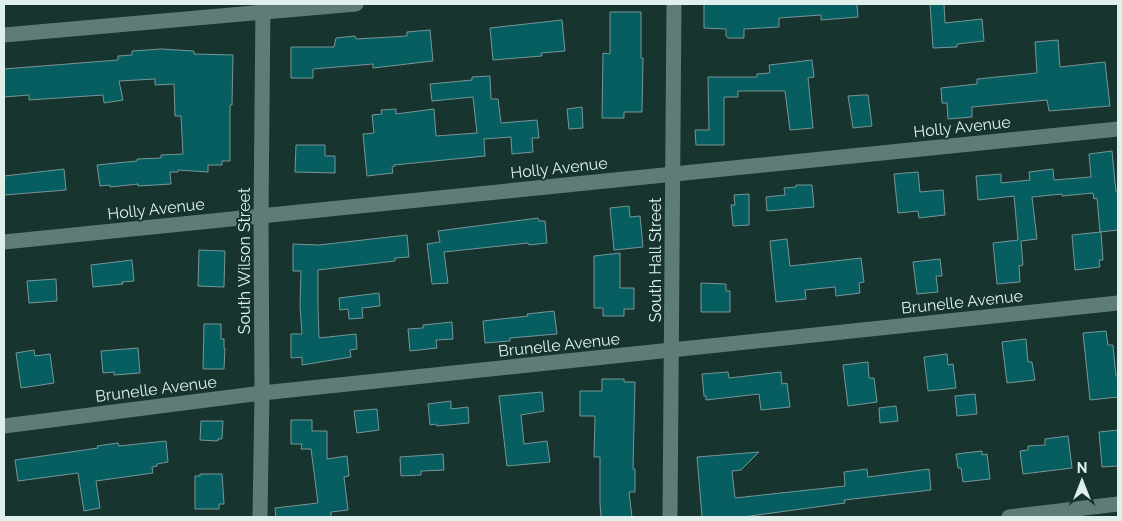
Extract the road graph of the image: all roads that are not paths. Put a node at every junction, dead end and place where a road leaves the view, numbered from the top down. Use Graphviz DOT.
graph roads {
  1 [pos="356,4"];
  2 [pos="674,4"];
  3 [pos="263,8"];
  4 [pos="4,34"];
  5 [pos="1118,129"];
  6 [pos="673,173"];
  7 [pos="261,217"];
  8 [pos="4,242"];
  9 [pos="1118,303"];
  10 [pos="672,351"];
  11 [pos="262,393"];
  12 [pos="4,426"];
  13 [pos="1118,504"];
  14 [pos="260,517"];
  15 [pos="670,517"];
  16 [pos="1009,517"];
  1 -- 3 [label="street"];
  2 -- 6 [label="street, South Hall Street"];
  3 -- 4 [label="street"];
  3 -- 7 [label="street, South Wilson Street"];
  5 -- 6 [label="street, Holly Avenue"];
  6 -- 7 [label="street, Holly Avenue"];
  6 -- 10 [label="street, South Hall Street"];
  7 -- 8 [label="street, Holly Avenue"];
  7 -- 11 [label="street, South Wilson Street"];
  9 -- 10 [label="street, Brunelle Avenue"];
  10 -- 11 [label="street, Brunelle Avenue"];
  10 -- 15 [label="street, South Hall Street"];
  11 -- 12 [label="street, Brunelle Avenue"];
  11 -- 14 [label="street, South Wilson Street"];
  13 -- 16 [label="street"];
}
